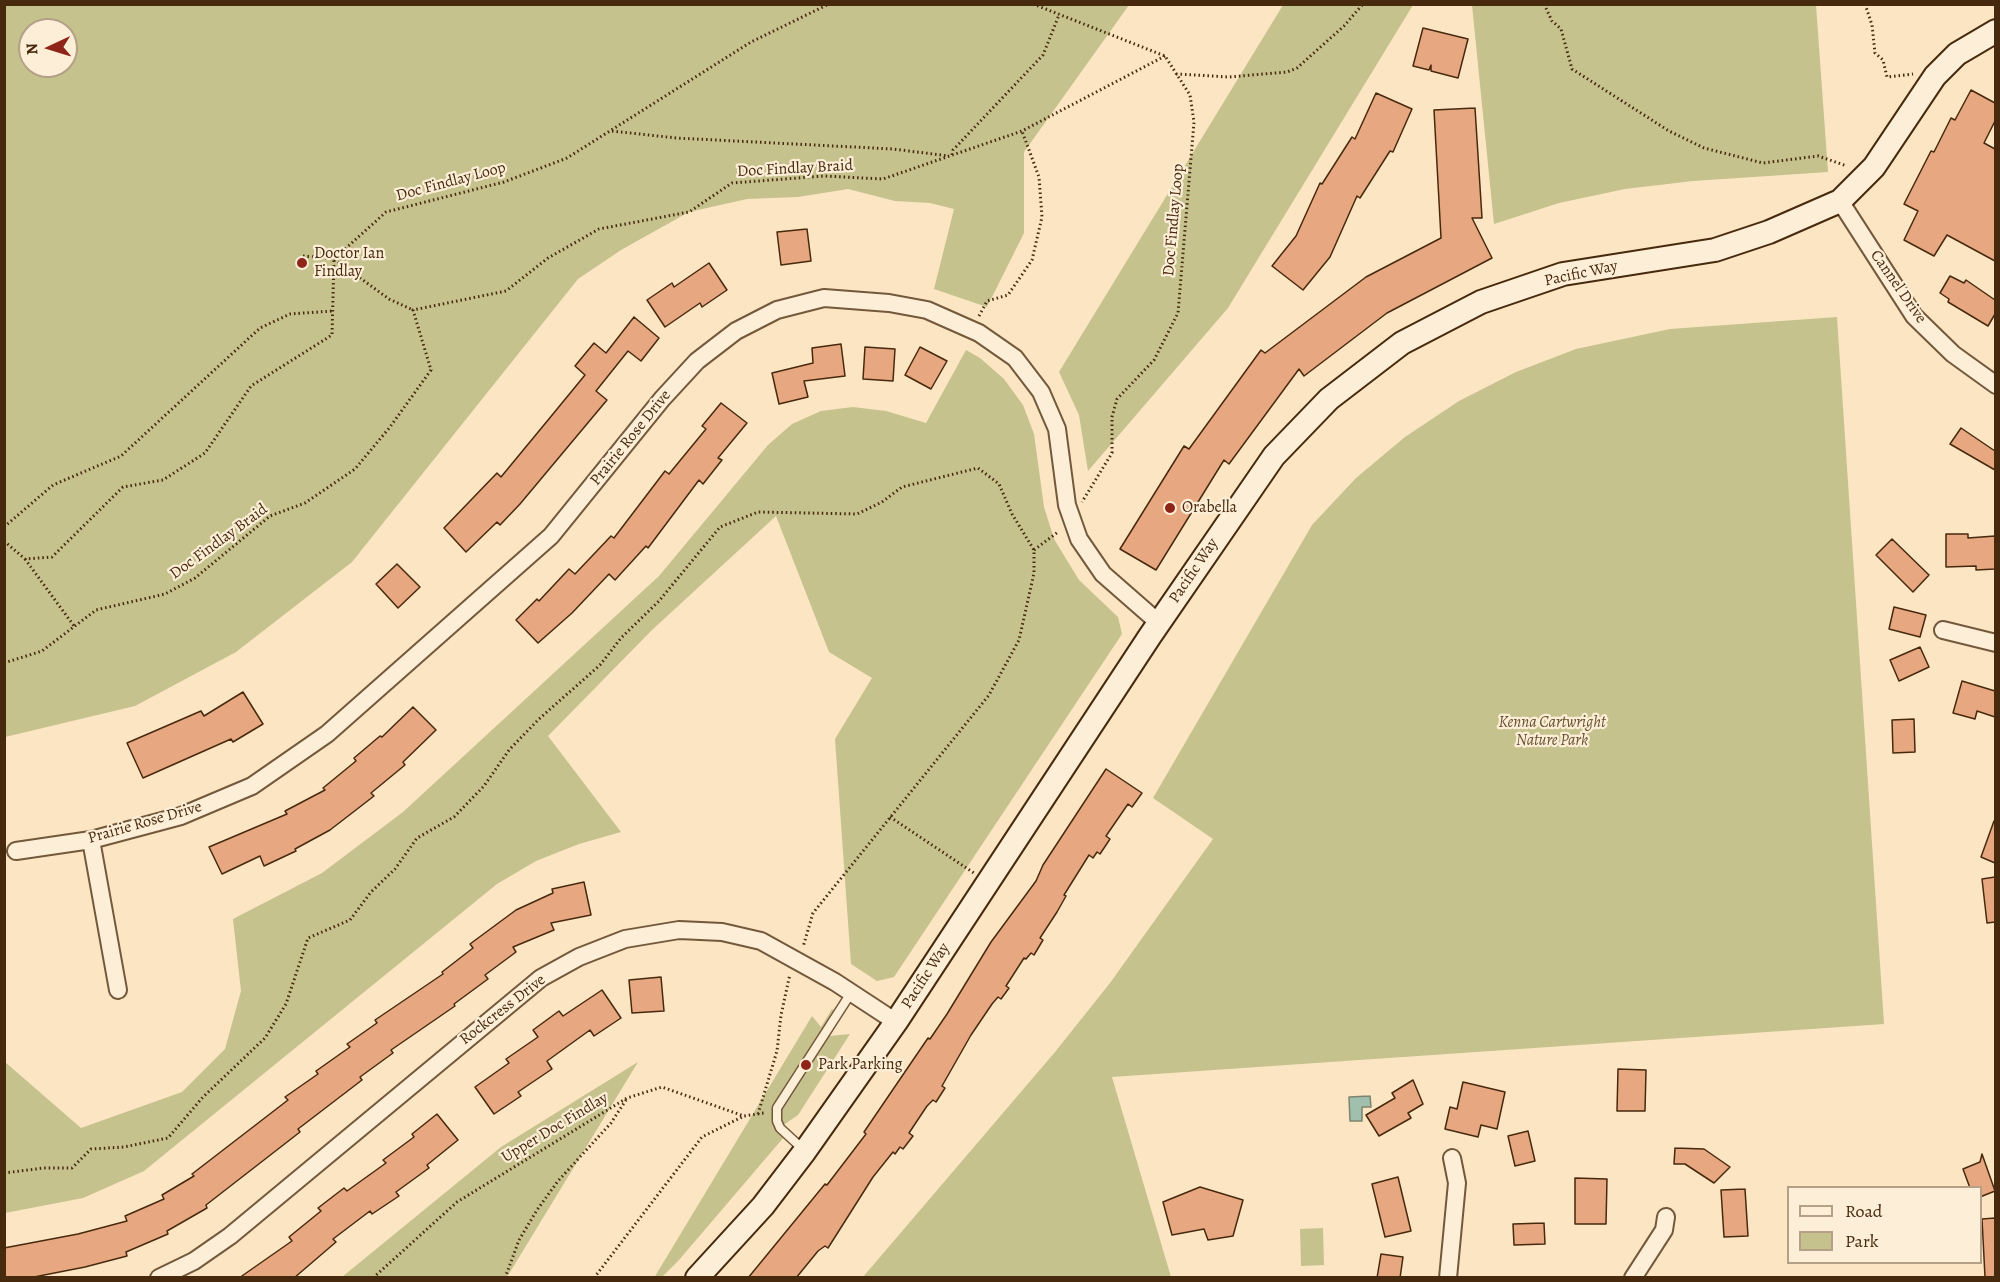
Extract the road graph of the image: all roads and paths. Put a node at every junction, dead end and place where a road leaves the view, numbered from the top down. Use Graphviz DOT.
graph roads {
  1 [pos="829,4"];
  2 [pos="1033,4"];
  3 [pos="1363,4"];
  4 [pos="1544,4"];
  5 [pos="1571,4"];
  6 [pos="1590,4"];
  7 [pos="1865,4"];
  8 [pos="1059,15"];
  9 [pos="1995,31"];
  10 [pos="1165,56"];
  11 [pos="1176,74"];
  12 [pos="1930,83"];
  13 [pos="610,131"];
  14 [pos="1022,132"];
  15 [pos="951,156"];
  16 [pos="1860,181"];
  17 [pos="1840,201"];
  18 [pos="303,256"];
  19 [pos="334,259"];
  20 [pos="413,309"];
  21 [pos="333,311"];
  22 [pos="979,316"];
  23 [pos="1995,385"];
  24 [pos="1080,505"];
  25 [pos="4,527"];
  26 [pos="1058,532"];
  27 [pos="4,541"];
  28 [pos="1034,550"];
  29 [pos="25,559"];
  30 [pos="1159,623"];
  31 [pos="74,626"];
  32 [pos="1943,630"];
  33 [pos="1995,643"];
  34 [pos="4,663"];
  35 [pos="890,816"];
  36 [pos="91,840"];
  37 [pos="16,851"];
  38 [pos="988,883"];
  39 [pos="799,962"];
  40 [pos="118,990"];
  41 [pos="851,993"];
  42 [pos="896,1022"];
  43 [pos="627,1098"];
  44 [pos="777,1108"];
  45 [pos="758,1114"];
  46 [pos="744,1116"];
  47 [pos="805,1151"];
  48 [pos="1452,1158"];
  49 [pos="4,1173"];
  50 [pos="1666,1217"];
  51 [pos="159,1278"];
  52 [pos="373,1278"];
  53 [pos="505,1278"];
  54 [pos="594,1278"];
  55 [pos="697,1278"];
  56 [pos="1448,1278"];
  57 [pos="1633,1278"];
  1 -- 13 [label="path, Doc Findlay Loop"];
  2 -- 8 [label="path"];
  3 -- 11 [label="path"];
  4 -- 16 [label="path"];
  5 -- 6 [label="path"];
  7 -- 12 [label="path"];
  8 -- 10 [label="path"];
  8 -- 15 [label="path"];
  9 -- 12 [label="street, Pacific Way"];
  10 -- 11 [label="path, Doc Findlay Loop"];
  10 -- 14 [label="path, Doc Findlay Braid"];
  11 -- 24 [label="path, Doc Findlay Loop"];
  12 -- 16 [label="street, Pacific Way"];
  13 -- 15 [label="path"];
  13 -- 19 [label="path, Doc Findlay Loop"];
  14 -- 15 [label="path, Doc Findlay Braid"];
  14 -- 22 [label="path"];
  15 -- 20 [label="path, Doc Findlay Braid"];
  16 -- 17 [label="street, Pacific Way"];
  17 -- 23 [label="street, Cannel Drive"];
  17 -- 30 [label="street, Pacific Way"];
  18 -- 19 [label="path"];
  19 -- 20 [label="path"];
  19 -- 21 [label="path"];
  20 -- 31 [label="path, Doc Findlay Braid"];
  21 -- 25 [label="path"];
  21 -- 29 [label="path"];
  26 -- 28 [label="path"];
  27 -- 29 [label="path"];
  28 -- 35 [label="path"];
  28 -- 49 [label="path"];
  29 -- 31 [label="path"];
  30 -- 36 [label="street, Prairie Rose Drive"];
  30 -- 38 [label="street, Pacific Way"];
  31 -- 34 [label="path, Doc Findlay Braid"];
  32 -- 33 [label="street"];
  35 -- 38 [label="path"];
  35 -- 39 [label="path"];
  36 -- 37 [label="street, Prairie Rose Drive"];
  36 -- 40 [label="street"];
  38 -- 42 [label="street, Pacific Way"];
  39 -- 41 [label="street, Rockcress Drive"];
  39 -- 45 [label="path"];
  39 -- 51 [label="street, Rockcress Drive"];
  41 -- 42 [label="street, Rockcress Drive"];
  41 -- 44 [label="lane"];
  42 -- 47 [label="street, Pacific Way"];
  43 -- 46 [label="path, Upper Doc Findlay"];
  43 -- 52 [label="path, Upper Doc Findlay"];
  43 -- 53 [label="path"];
  44 -- 45 [label="path, Upper Doc Findlay"];
  44 -- 47 [label="lane"];
  45 -- 46 [label="path, Upper Doc Findlay"];
  46 -- 54 [label="path"];
  47 -- 55 [label="street, Pacific Way"];
  48 -- 56 [label="street"];
  50 -- 57 [label="street"];
}
